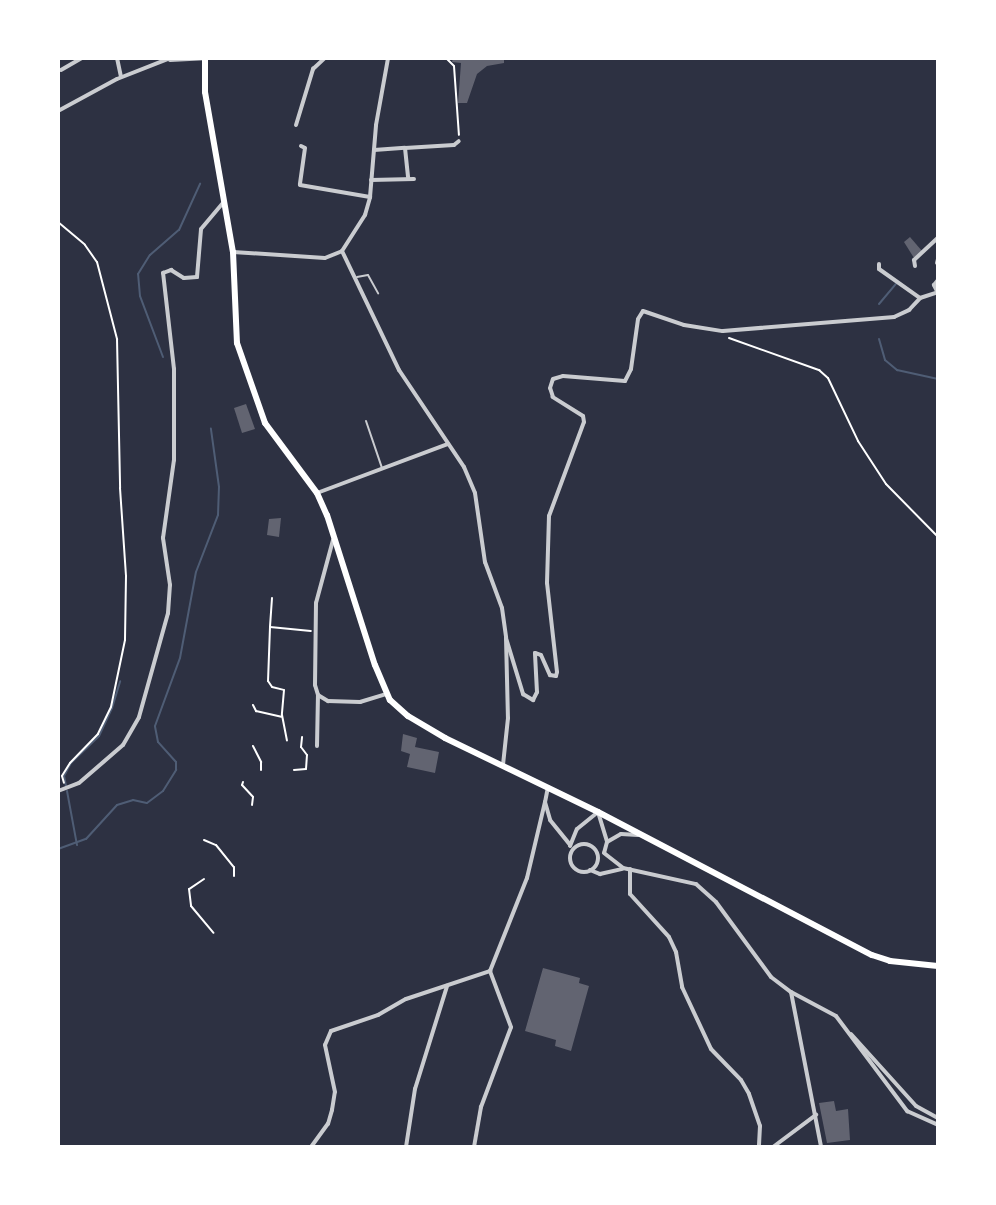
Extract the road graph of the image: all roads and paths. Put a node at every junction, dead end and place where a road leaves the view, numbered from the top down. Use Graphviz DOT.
graph roads {
  1 [pos="82,58"];
  2 [pos="117,58"];
  3 [pos="170,58"];
  4 [pos="204,58"];
  5 [pos="388,58"];
  6 [pos="446,58"];
  7 [pos="322,59"];
  8 [pos="164,60"];
  9 [pos="61,70"];
  10 [pos="121,77"];
  11 [pos="58,111"];
  12 [pos="296,125"];
  13 [pos="459,141"];
  14 [pos="301,146"];
  15 [pos="405,148"];
  16 [pos="374,150"];
  17 [pos="371,180"];
  18 [pos="370,197"];
  19 [pos="226,201"];
  20 [pos="58,222"];
  21 [pos="938,238"];
  22 [pos="342,251"];
  23 [pos="233,252"];
  24 [pos="879,264"];
  25 [pos="915,266"];
  26 [pos="356,278"];
  27 [pos="928,279"];
  28 [pos="937,279"];
  29 [pos="937,292"];
  30 [pos="378,293"];
  31 [pos="920,298"];
  32 [pos="723,331"];
  33 [pos="366,421"];
  34 [pos="448,444"];
  35 [pos="383,469"];
  36 [pos="317,493"];
  37 [pos="336,537"];
  38 [pos="938,537"];
  39 [pos="272,598"];
  40 [pos="270,627"];
  41 [pos="316,632"];
  42 [pos="506,638"];
  43 [pos="386,694"];
  44 [pos="318,695"];
  45 [pos="253,705"];
  46 [pos="282,717"];
  47 [pos="302,737"];
  48 [pos="287,741"];
  49 [pos="253,746"];
  50 [pos="317,746"];
  51 [pos="503,766"];
  52 [pos="261,770"];
  53 [pos="294,770"];
  54 [pos="243,782"];
  55 [pos="548,787"];
  56 [pos="65,789"];
  57 [pos="58,791"];
  58 [pos="545,802"];
  59 [pos="252,805"];
  60 [pos="598,812"];
  61 [pos="550,820"];
  62 [pos="539,828"];
  63 [pos="639,835"];
  64 [pos="204,840"];
  65 [pos="607,842"];
  66 [pos="571,848"];
  67 [pos="604,853"];
  68 [pos="597,854"];
  69 [pos="626,868"];
  70 [pos="590,870"];
  71 [pos="234,876"];
  72 [pos="204,879"];
  73 [pos="214,933"];
  74 [pos="938,966"];
  75 [pos="490,971"];
  76 [pos="447,986"];
  77 [pos="791,992"];
  78 [pos="849,1032"];
  79 [pos="816,1114"];
  80 [pos="938,1118"];
  81 [pos="938,1125"];
  82 [pos="311,1147"];
  83 [pos="406,1147"];
  84 [pos="474,1147"];
  85 [pos="759,1147"];
  86 [pos="773,1147"];
  87 [pos="821,1147"];
  1 -- 9 [label="street"];
  2 -- 10 [label="street"];
  3 -- 8 [label="street"];
  4 -- 8 [label="street"];
  4 -- 19 [label="main road"];
  5 -- 16 [label="street"];
  6 -- 13 [label="path"];
  7 -- 12 [label="street"];
  8 -- 10 [label="street"];
  10 -- 11 [label="street"];
  13 -- 15 [label="street"];
  14 -- 18 [label="street"];
  15 -- 16 [label="street"];
  15 -- 17 [label="street"];
  16 -- 17 [label="street"];
  17 -- 18 [label="street"];
  18 -- 22 [label="street"];
  19 -- 23 [label="main road"];
  19 -- 56 [label="street"];
  20 -- 56 [label="path"];
  21 -- 25 [label="street"];
  22 -- 23 [label="street"];
  22 -- 26 [label="street"];
  23 -- 36 [label="main road"];
  24 -- 31 [label="street"];
  26 -- 30 [label="lane"];
  26 -- 34 [label="street"];
  27 -- 28 [label="street"];
  28 -- 29 [label="street"];
  29 -- 31 [label="street"];
  31 -- 32 [label="street"];
  32 -- 38 [label="path"];
  32 -- 42 [label="street"];
  33 -- 35 [label="lane"];
  34 -- 35 [label="street"];
  34 -- 42 [label="street"];
  35 -- 36 [label="street"];
  36 -- 37 [label="main road"];
  37 -- 41 [label="street"];
  37 -- 43 [label="main road"];
  39 -- 40 [label="path"];
  40 -- 41 [label="path"];
  40 -- 46 [label="path"];
  41 -- 44 [label="street"];
  42 -- 51 [label="street"];
  43 -- 44 [label="street"];
  43 -- 51 [label="main road"];
  44 -- 50 [label="street"];
  45 -- 46 [label="path"];
  46 -- 48 [label="path"];
  47 -- 53 [label="path"];
  49 -- 52 [label="path"];
  51 -- 55 [label="main road"];
  54 -- 59 [label="path"];
  55 -- 58 [label="street"];
  55 -- 60 [label="main road"];
  56 -- 57 [label="street"];
  58 -- 61 [label="street"];
  58 -- 62 [label="street"];
  60 -- 63 [label="main road"];
  60 -- 65 [label="street"];
  60 -- 66 [label="street"];
  61 -- 62 [label="street"];
  61 -- 66 [label="street"];
  62 -- 75 [label="street"];
  63 -- 65 [label="street"];
  63 -- 74 [label="main road"];
  64 -- 71 [label="path"];
  65 -- 67 [label="street"];
  66 -- 68 [label="street"];
  66 -- 70 [label="street"];
  67 -- 68 [label="street"];
  67 -- 69 [label="street"];
  68 -- 70 [label="street"];
  69 -- 70 [label="street"];
  69 -- 77 [label="street"];
  69 -- 85 [label="street"];
  72 -- 73 [label="path"];
  75 -- 76 [label="street"];
  75 -- 84 [label="street"];
  76 -- 82 [label="street"];
  76 -- 83 [label="street"];
  77 -- 78 [label="street"];
  77 -- 79 [label="street"];
  78 -- 80 [label="street"];
  78 -- 81 [label="street"];
  79 -- 86 [label="street"];
  79 -- 87 [label="street"];
}
